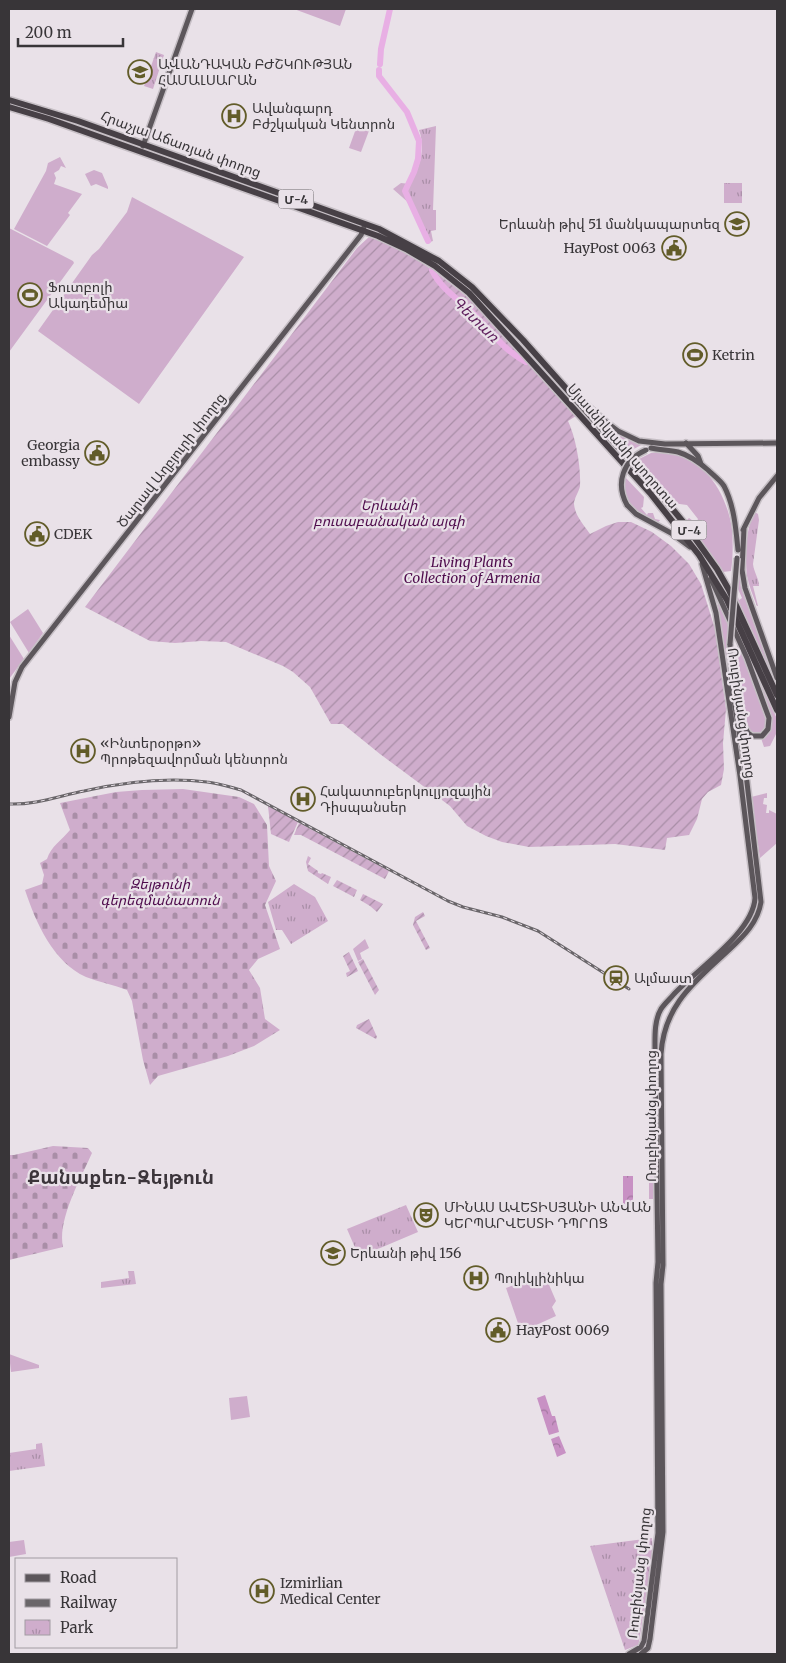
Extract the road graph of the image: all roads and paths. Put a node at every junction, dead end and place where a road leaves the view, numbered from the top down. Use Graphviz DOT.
graph roads {
  1 [pos="192,9"];
  2 [pos="9,100"];
  3 [pos="9,108"];
  4 [pos="142,148"];
  5 [pos="364,227"];
  6 [pos="555,376"];
  7 [pos="550,381"];
  8 [pos="685,443"];
  9 [pos="777,443"];
  10 [pos="665,444"];
  11 [pos="648,449"];
  12 [pos="701,465"];
  13 [pos="777,476"];
  14 [pos="744,528"];
  15 [pos="738,550"];
  16 [pos="699,555"];
  17 [pos="707,566"];
  18 [pos="730,667"];
  19 [pos="777,678"];
  20 [pos="777,696"];
  21 [pos="777,710"];
  22 [pos="9,717"];
  23 [pos="665,1004"];
  24 [pos="674,1009"];
  25 [pos="660,1013"];
  26 [pos="668,1018"];
  27 [pos="643,1651"];
  28 [pos="629,1654"];
  1 -- 4 [label="main road"];
  2 -- 4 [label="highway, Հրաչյա Աճառյան փողոց / Մ-4"];
  3 -- 4 [label="highway, Հրաչյա Աճառյան փողոց / Մ-4"];
  4 -- 5 [label="highway, Հրաչյա Աճառյան փողոց / Մ-4"];
  5 -- 6 [label="highway, Հրաչյա Աճառյան փողոց / Մ-4"];
  5 -- 7 [label="highway, Հրաչյա Աճառյան փողոց / Մ-4"];
  5 -- 22 [label="main road, Ծարավ Աղբյուրի փողոց"];
  6 -- 10 [label="main road"];
  6 -- 20 [label="highway, Մյասնիկյանի պողոտա / Մ-4"];
  7 -- 16 [label="highway, Մյասնիկյանի պողոտա / Մ-4"];
  8 -- 9 [label="main road"];
  8 -- 10 [label="main road"];
  8 -- 12 [label="main road"];
  10 -- 11 [label="main road"];
  11 -- 12 [label="main road"];
  11 -- 16 [label="main road, bridge"];
  12 -- 15 [label="main road"];
  13 -- 14 [label="main road"];
  14 -- 15 [label="main road, Ռուբինյանց փողոց"];
  14 -- 19 [label="main road"];
  15 -- 18 [label="main road, Ռուբինյանց փողոց, bridge"];
  16 -- 17 [label="highway, Մյասնիկյանի պողոտա / Մ-4"];
  16 -- 23 [label="main road, Ռուբինյանց փողոց"];
  17 -- 18 [label="main road"];
  17 -- 21 [label="highway, Մյասնիկյանի պողոտա / Մ-4"];
  18 -- 24 [label="main road, Ռուբինյանց փողոց"];
  23 -- 24 [label="main road"];
  23 -- 25 [label="main road, Ռուբինյանց փողոց"];
  24 -- 26 [label="main road, Ռուբինյանց փողոց"];
  25 -- 26 [label="main road"];
  25 -- 27 [label="main road, Ռուբինյանց փողոց"];
  26 -- 27 [label="main road, Ռուբինյանց փողոց"];
  27 -- 28 [label="main road"];
}
